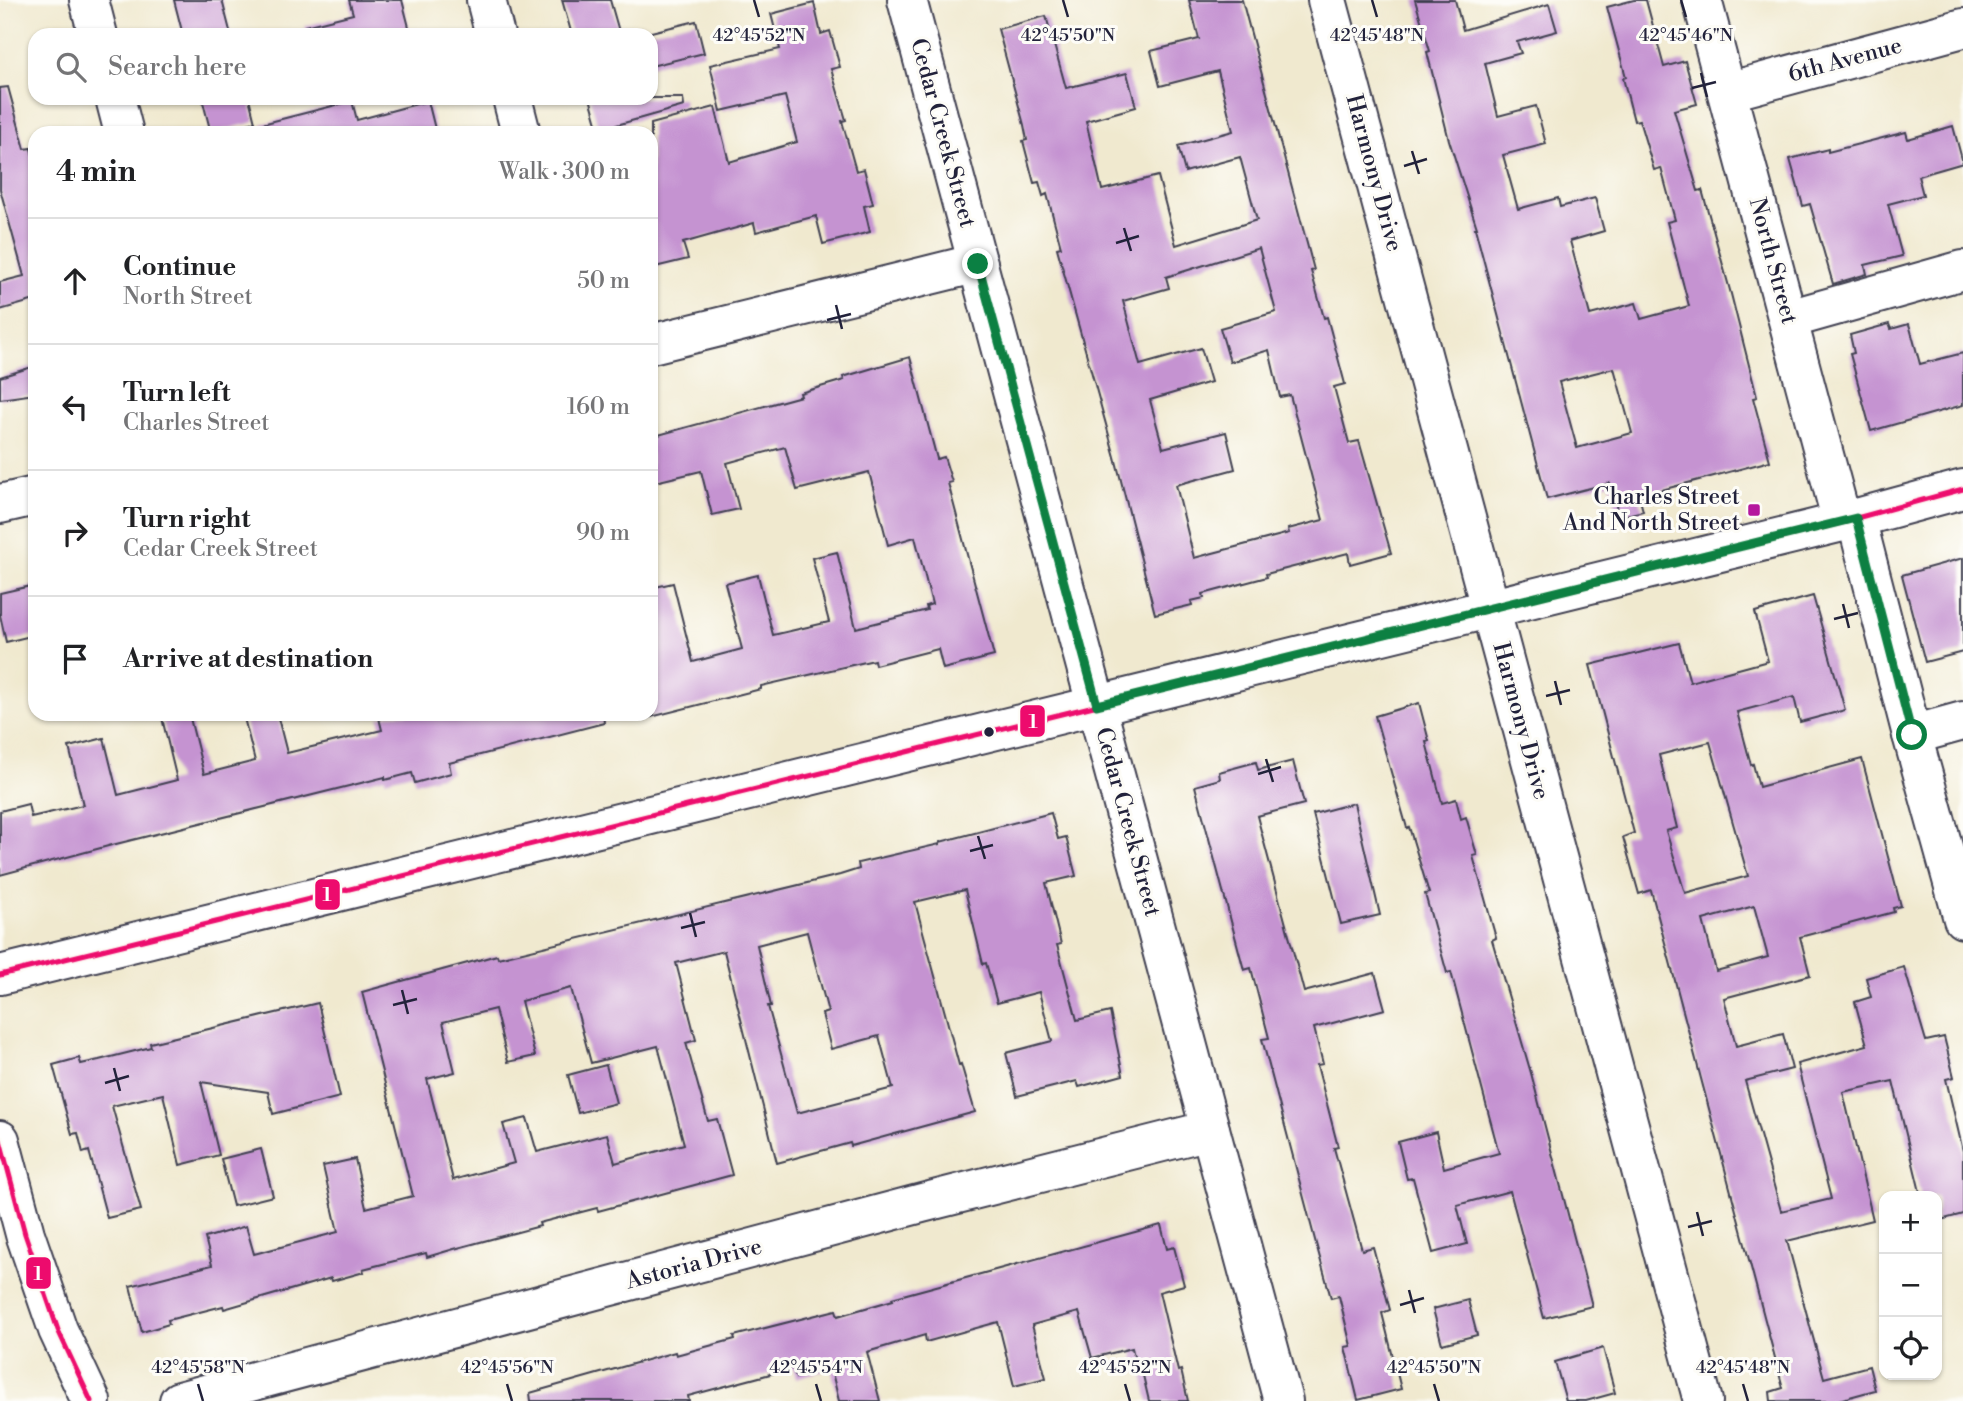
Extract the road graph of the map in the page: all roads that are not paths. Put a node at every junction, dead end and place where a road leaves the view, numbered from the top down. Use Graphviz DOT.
graph roads {
  1 [pos="89,0"];
  2 [pos="486,0"];
  3 [pos="907,0"];
  4 [pos="1327,0"];
  5 [pos="1702,0"];
  6 [pos="96,28"];
  7 [pos="493,28"];
  8 [pos="1963,28"];
  9 [pos="1727,92"];
  10 [pos="117,105"];
  11 [pos="514,105"];
  12 [pos="122,126"];
  13 [pos="519,126"];
  14 [pos="978,264"];
  15 [pos="1963,270"];
  16 [pos="1789,319"];
  17 [pos="658,342"];
  18 [pos="1963,489"];
  19 [pos="28,497"];
  20 [pos="0,504"];
  21 [pos="1849,520"];
  22 [pos="1491,608"];
  23 [pos="1097,705"];
  24 [pos="1963,721"];
  25 [pos="1912,735"];
  26 [pos="1963,919"];
  27 [pos="0,975"];
  28 [pos="1210,1130"];
  29 [pos="0,1140"];
  30 [pos="91,1401"];
  31 [pos="179,1401"];
  32 [pos="1283,1401"];
  33 [pos="1703,1401"];
  1 -- 6 [label="street"];
  2 -- 7 [label="street"];
  3 -- 14 [label="street, Cedar Creek Street"];
  4 -- 22 [label="street, Harmony Drive"];
  5 -- 9 [label="street, North Street"];
  8 -- 9 [label="street, 6th Avenue"];
  9 -- 16 [label="street, North Street"];
  10 -- 12 [label="street"];
  11 -- 13 [label="street"];
  14 -- 17 [label="street"];
  14 -- 23 [label="street, Cedar Creek Street"];
  15 -- 16 [label="street"];
  16 -- 21 [label="street, North Street"];
  18 -- 21 [label="street"];
  19 -- 20 [label="street"];
  21 -- 22 [label="street"];
  21 -- 25 [label="street, North Street"];
  22 -- 23 [label="street"];
  22 -- 33 [label="street, Harmony Drive"];
  23 -- 27 [label="street"];
  23 -- 28 [label="street, Cedar Creek Street"];
  24 -- 25 [label="street"];
  25 -- 26 [label="street, North Street"];
  28 -- 31 [label="street, Astoria Drive"];
  28 -- 32 [label="street, Cedar Creek Street"];
  29 -- 30 [label="street"];
}
